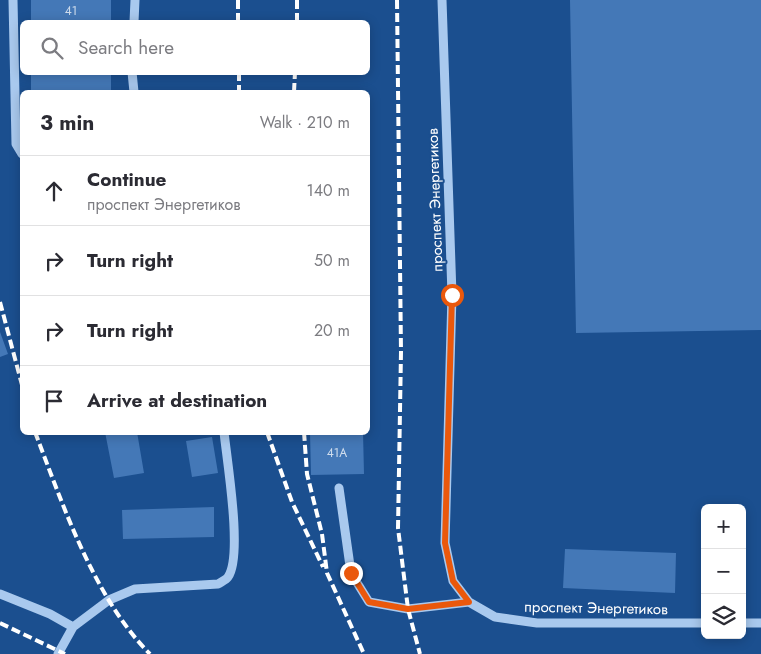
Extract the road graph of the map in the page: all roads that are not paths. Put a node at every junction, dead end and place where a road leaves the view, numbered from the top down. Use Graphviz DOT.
graph roads {
  1 [pos="13,0"];
  2 [pos="136,0"];
  3 [pos="442,0"];
  4 [pos="134,20"];
  5 [pos="132,75"];
  6 [pos="134,90"];
  7 [pos="20,151"];
  8 [pos="224,435"];
  9 [pos="339,488"];
  10 [pos="0,594"];
  11 [pos="469,602"];
  12 [pos="701,623"];
  13 [pos="746,623"];
  14 [pos="761,623"];
  15 [pos="73,627"];
  16 [pos="58,654"];
  1 -- 7 [label="street"];
  2 -- 4 [label="street"];
  3 -- 11 [label="street, проспект Энергетиков"];
  5 -- 6 [label="street"];
  8 -- 15 [label="street"];
  9 -- 11 [label="street"];
  10 -- 15 [label="street"];
  11 -- 12 [label="street, проспект Энергетиков"];
  13 -- 14 [label="street"];
  15 -- 16 [label="street"];
}
